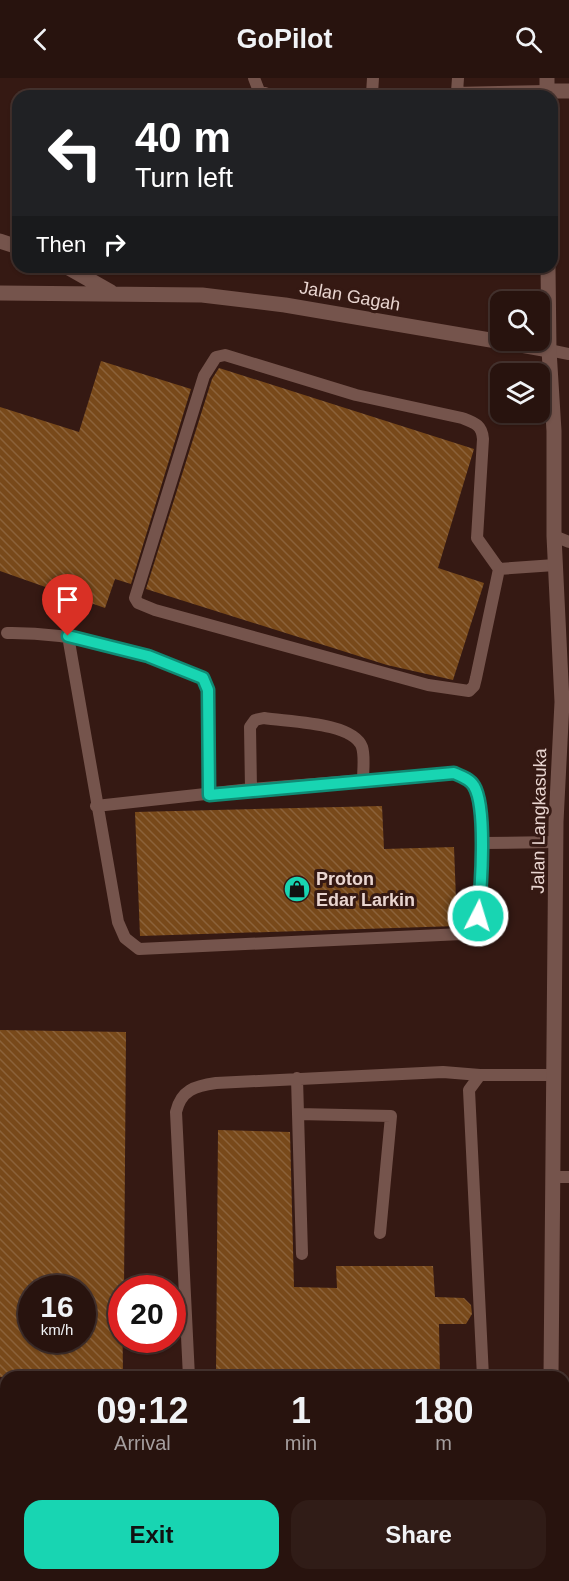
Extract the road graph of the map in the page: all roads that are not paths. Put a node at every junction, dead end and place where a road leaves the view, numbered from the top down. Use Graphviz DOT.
graph roads {
  1 [pos="547,88"];
  2 [pos="502,90"];
  3 [pos="569,91"];
  4 [pos="78,273"];
  5 [pos="548,273"];
  6 [pos="548,291"];
  7 [pos="0,293"];
  8 [pos="114,293"];
  9 [pos="490,340"];
  10 [pos="550,350"];
  11 [pos="549,351"];
  12 [pos="569,354"];
  13 [pos="554,536"];
  14 [pos="569,542"];
  15 [pos="555,565"];
  16 [pos="499,569"];
  17 [pos="7,633"];
  18 [pos="68,636"];
  19 [pos="565,702"];
  20 [pos="564,777"];
  21 [pos="363,780"];
  22 [pos="251,789"];
  23 [pos="209,795"];
  24 [pos="96,806"];
  25 [pos="562,822"];
  26 [pos="556,842"];
  27 [pos="483,843"];
  28 [pos="480,1075"];
  29 [pos="555,1076"];
  30 [pos="297,1078"];
  31 [pos="298,1114"];
  32 [pos="562,1177"];
  33 [pos="380,1233"];
  34 [pos="302,1254"];
  35 [pos="189,1371"];
  36 [pos="483,1371"];
  37 [pos="551,1371"];
  1 -- 2 [label="lane"];
  1 -- 3 [label="main road"];
  4 -- 8 [label="main road"];
  5 -- 6 [label="main road, Jalan Langkasuka"];
  7 -- 8 [label="main road, Jalan Gagah"];
  8 -- 9 [label="main road, Jalan Gagah"];
  10 -- 12 [label="lane"];
  11 -- 13 [label="main road, Jalan Langkasuka"];
  13 -- 14 [label="lane"];
  13 -- 15 [label="main road, Jalan Langkasuka"];
  15 -- 16 [label="lane"];
  15 -- 19 [label="main road, Jalan Langkasuka"];
  16 -- 16 [label="lane"];
  17 -- 18 [label="lane"];
  18 -- 23 [label="lane"];
  18 -- 24 [label="lane"];
  19 -- 20 [label="main road, Jalan Langkasuka"];
  20 -- 25 [label="main road, Jalan Langkasuka"];
  21 -- 22 [label="lane"];
  21 -- 22 [label="lane"];
  21 -- 27 [label="lane"];
  22 -- 23 [label="lane"];
  23 -- 24 [label="lane"];
  24 -- 27 [label="lane"];
  25 -- 26 [label="main road, Jalan Langkasuka"];
  26 -- 27 [label="lane"];
  26 -- 29 [label="main road, Jalan Langkasuka"];
  28 -- 29 [label="lane"];
  28 -- 30 [label="lane"];
  28 -- 36 [label="lane"];
  29 -- 32 [label="main road, Jalan Langkasuka"];
  30 -- 31 [label="lane"];
  30 -- 35 [label="lane"];
  31 -- 33 [label="lane"];
  31 -- 34 [label="lane"];
  32 -- 37 [label="main road, Jalan Langkasuka"];
}
